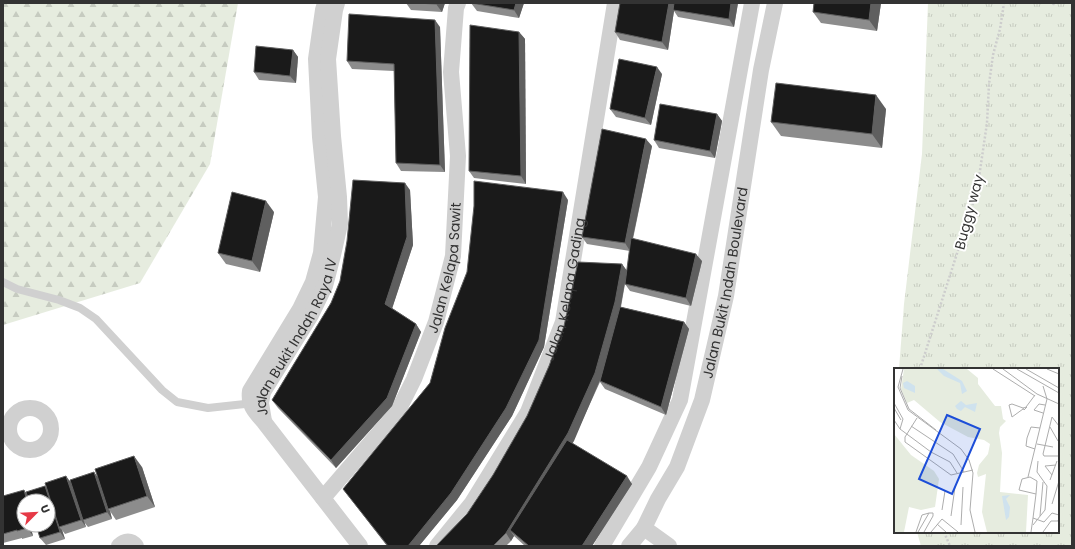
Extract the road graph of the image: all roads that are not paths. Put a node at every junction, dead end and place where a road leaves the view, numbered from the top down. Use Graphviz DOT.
graph roads {
  1 [pos="325,3"];
  2 [pos="337,3"];
  3 [pos="458,3"];
  4 [pos="615,3"];
  5 [pos="752,3"];
  6 [pos="775,3"];
  7 [pos="742,64"];
  8 [pos="761,70"];
  9 [pos="3,282"];
  10 [pos="255,403"];
  11 [pos="323,498"];
  12 [pos="644,528"];
  13 [pos="119,546"];
  14 [pos="136,546"];
  15 [pos="360,546"];
  16 [pos="437,546"];
  17 [pos="602,546"];
  18 [pos="629,546"];
  19 [pos="669,546"];
  1 -- 10 [label="street, Jalan Bukit Indah Raya IV"];
  2 -- 10 [label="street, Jalan Bukit Indah Raya IV"];
  3 -- 11 [label="street, Jalan Kelapa Sawit"];
  4 -- 16 [label="street, Jalan Kelapa Gading"];
  5 -- 7 [label="street"];
  6 -- 8 [label="street, Jalan Bukit Indah Boulevard"];
  7 -- 8 [label="street"];
  7 -- 17 [label="street"];
  8 -- 12 [label="street, Jalan Bukit Indah Boulevard"];
  9 -- 10 [label="lane"];
  10 -- 11 [label="street, Jalan Bukit Indah Raya IV"];
  11 -- 15 [label="street"];
  12 -- 18 [label="street, Jalan Bukit Indah Boulevard"];
  12 -- 19 [label="street"];
  13 -- 14 [label="street"];
}
